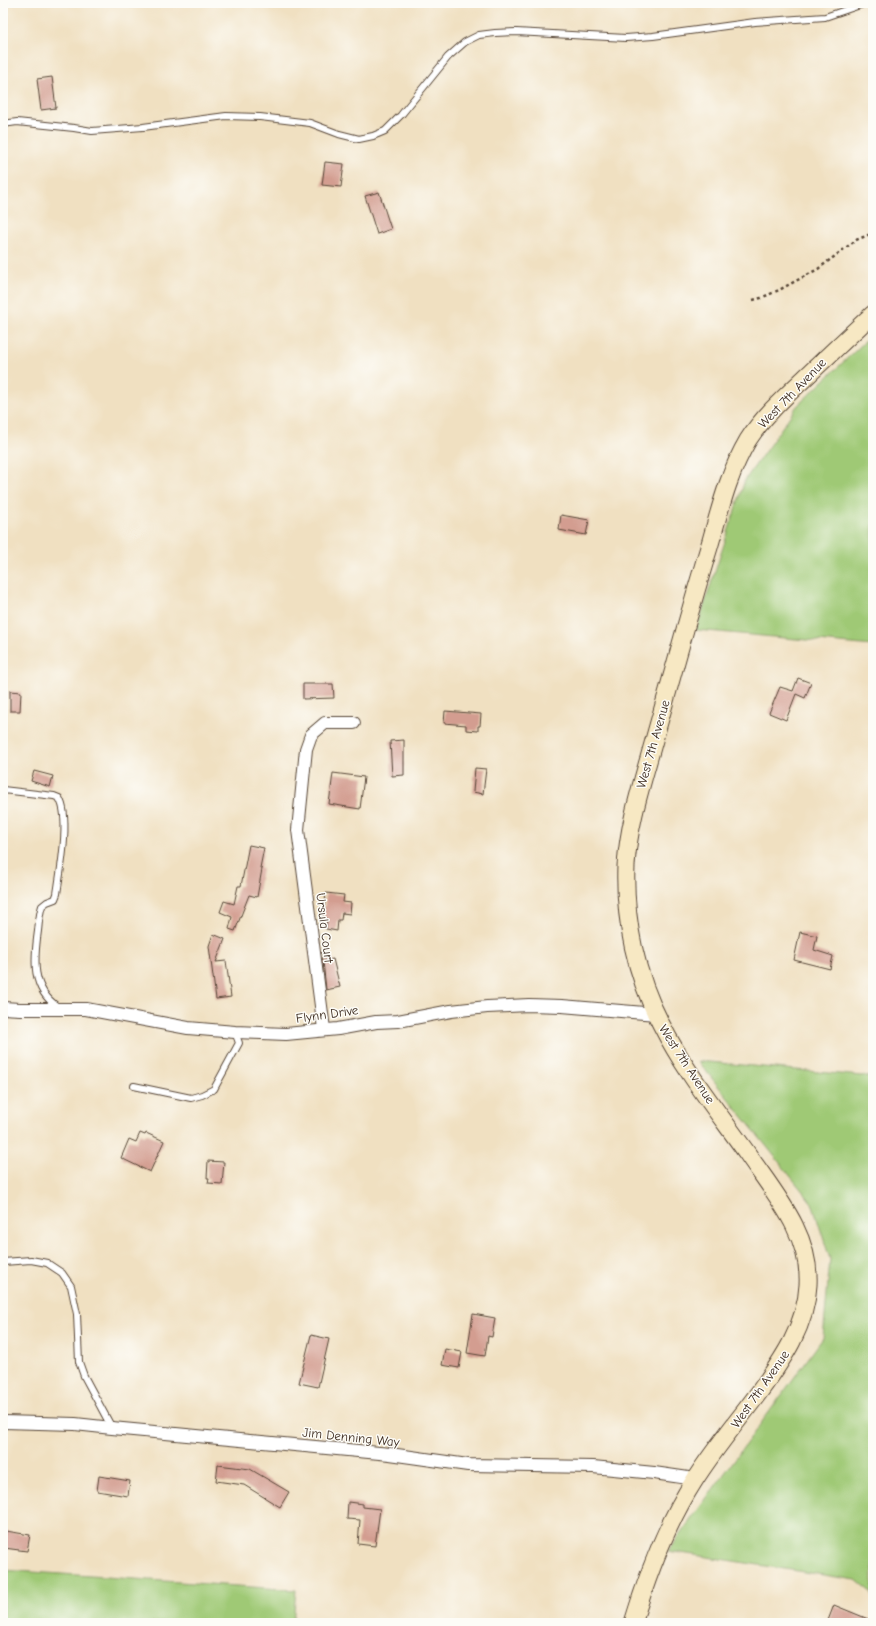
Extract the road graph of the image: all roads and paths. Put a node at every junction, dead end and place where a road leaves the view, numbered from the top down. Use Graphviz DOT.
graph roads {
  1 [pos="866,3"];
  2 [pos="3,124"];
  3 [pos="873,233"];
  4 [pos="753,300"];
  5 [pos="873,314"];
  6 [pos="354,723"];
  7 [pos="3,790"];
  8 [pos="3,1008"];
  9 [pos="61,1009"];
  10 [pos="656,1014"];
  11 [pos="324,1029"];
  12 [pos="236,1032"];
  13 [pos="134,1086"];
  14 [pos="3,1262"];
  15 [pos="3,1422"];
  16 [pos="112,1428"];
  17 [pos="695,1479"];
  18 [pos="633,1623"];
  1 -- 2 [label="lane"];
  3 -- 4 [label="path"];
  5 -- 10 [label="main road, West 7th Avenue"];
  6 -- 11 [label="street, Ursula Court"];
  7 -- 9 [label="lane"];
  8 -- 9 [label="street, Flynn Drive"];
  9 -- 12 [label="street, Flynn Drive"];
  10 -- 11 [label="street, Flynn Drive"];
  10 -- 17 [label="main road, West 7th Avenue"];
  11 -- 12 [label="street, Flynn Drive"];
  12 -- 13 [label="lane"];
  14 -- 16 [label="lane"];
  15 -- 16 [label="street, Jim Denning Way"];
  16 -- 17 [label="street, Jim Denning Way"];
  17 -- 18 [label="main road, West 7th Avenue"];
}
